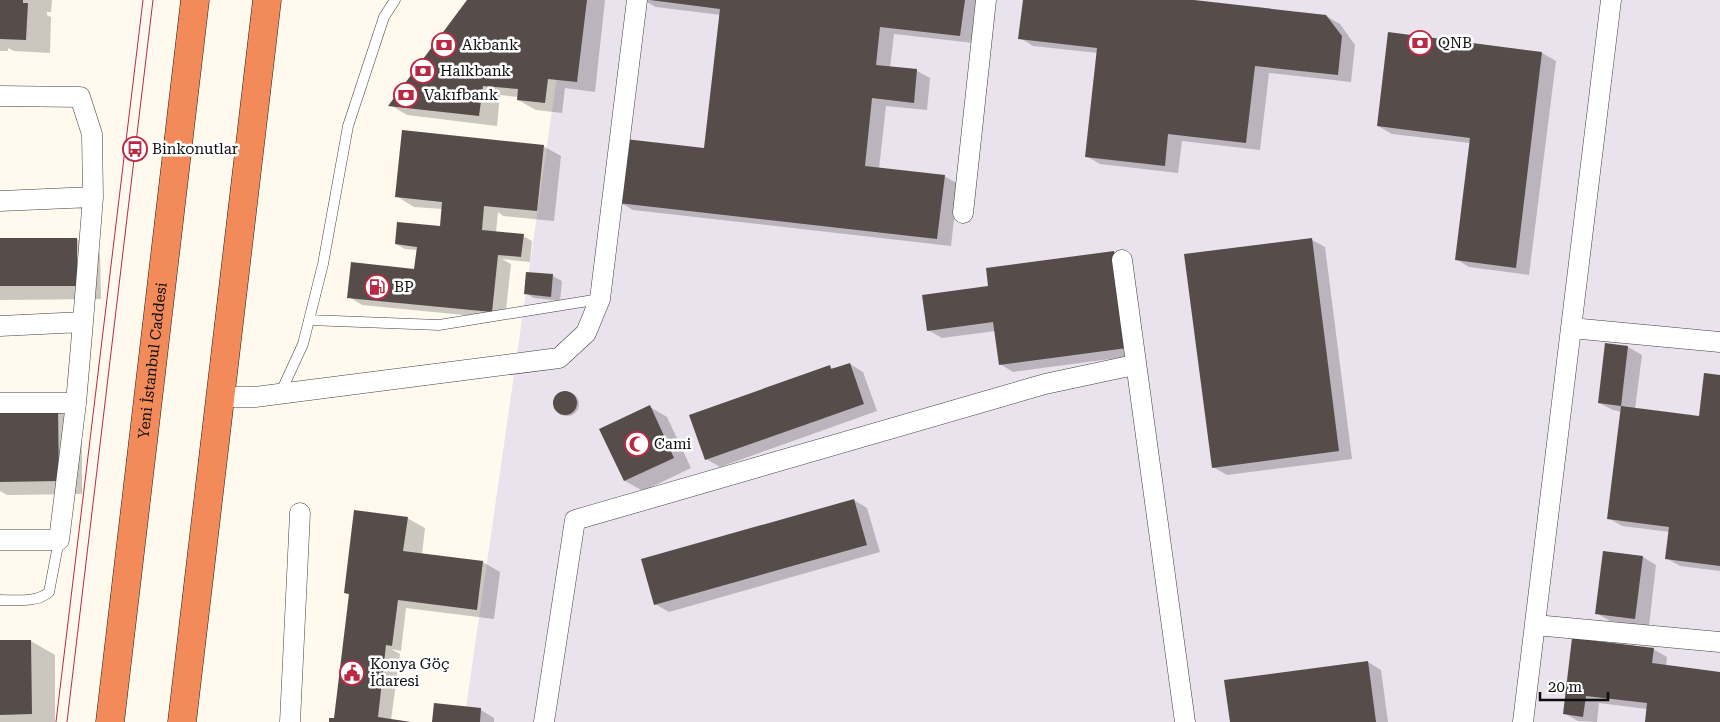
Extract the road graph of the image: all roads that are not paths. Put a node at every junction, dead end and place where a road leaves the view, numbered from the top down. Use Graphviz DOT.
graph roads {
  1 [pos="195,0"];
  2 [pos="267,0"];
  3 [pos="395,0"];
  4 [pos="637,0"];
  5 [pos="986,0"];
  6 [pos="1611,0"];
  7 [pos="0,96"];
  8 [pos="93,197"];
  9 [pos="0,201"];
  10 [pos="963,212"];
  11 [pos="1122,260"];
  12 [pos="600,299"];
  13 [pos="309,320"];
  14 [pos="83,322"];
  15 [pos="0,326"];
  16 [pos="1571,328"];
  17 [pos="1720,342"];
  18 [pos="1134,365"];
  19 [pos="280,394"];
  20 [pos="220,397"];
  21 [pos="0,403"];
  22 [pos="76,403"];
  23 [pos="300,513"];
  24 [pos="0,540"];
  25 [pos="59,540"];
  26 [pos="0,600"];
  27 [pos="1535,625"];
  28 [pos="1720,642"];
  29 [pos="110,722"];
  30 [pos="182,722"];
  31 [pos="290,722"];
  32 [pos="544,722"];
  33 [pos="1184,722"];
  34 [pos="1523,722"];
  1 -- 29 [label="highway, Yeni İstanbul Caddesi"];
  2 -- 20 [label="highway"];
  3 -- 13 [label="lane"];
  4 -- 12 [label="street"];
  5 -- 10 [label="street"];
  6 -- 16 [label="street"];
  7 -- 8 [label="street"];
  8 -- 9 [label="street"];
  8 -- 14 [label="street"];
  11 -- 18 [label="street"];
  12 -- 13 [label="lane"];
  12 -- 19 [label="street"];
  13 -- 19 [label="lane"];
  14 -- 15 [label="street"];
  14 -- 22 [label="street"];
  16 -- 17 [label="street"];
  16 -- 27 [label="street"];
  18 -- 32 [label="street"];
  18 -- 33 [label="street"];
  19 -- 20 [label="street"];
  20 -- 30 [label="highway"];
  21 -- 22 [label="street"];
  22 -- 25 [label="street"];
  23 -- 31 [label="street"];
  24 -- 25 [label="street"];
  25 -- 26 [label="lane"];
  27 -- 28 [label="street"];
  27 -- 34 [label="street"];
}
